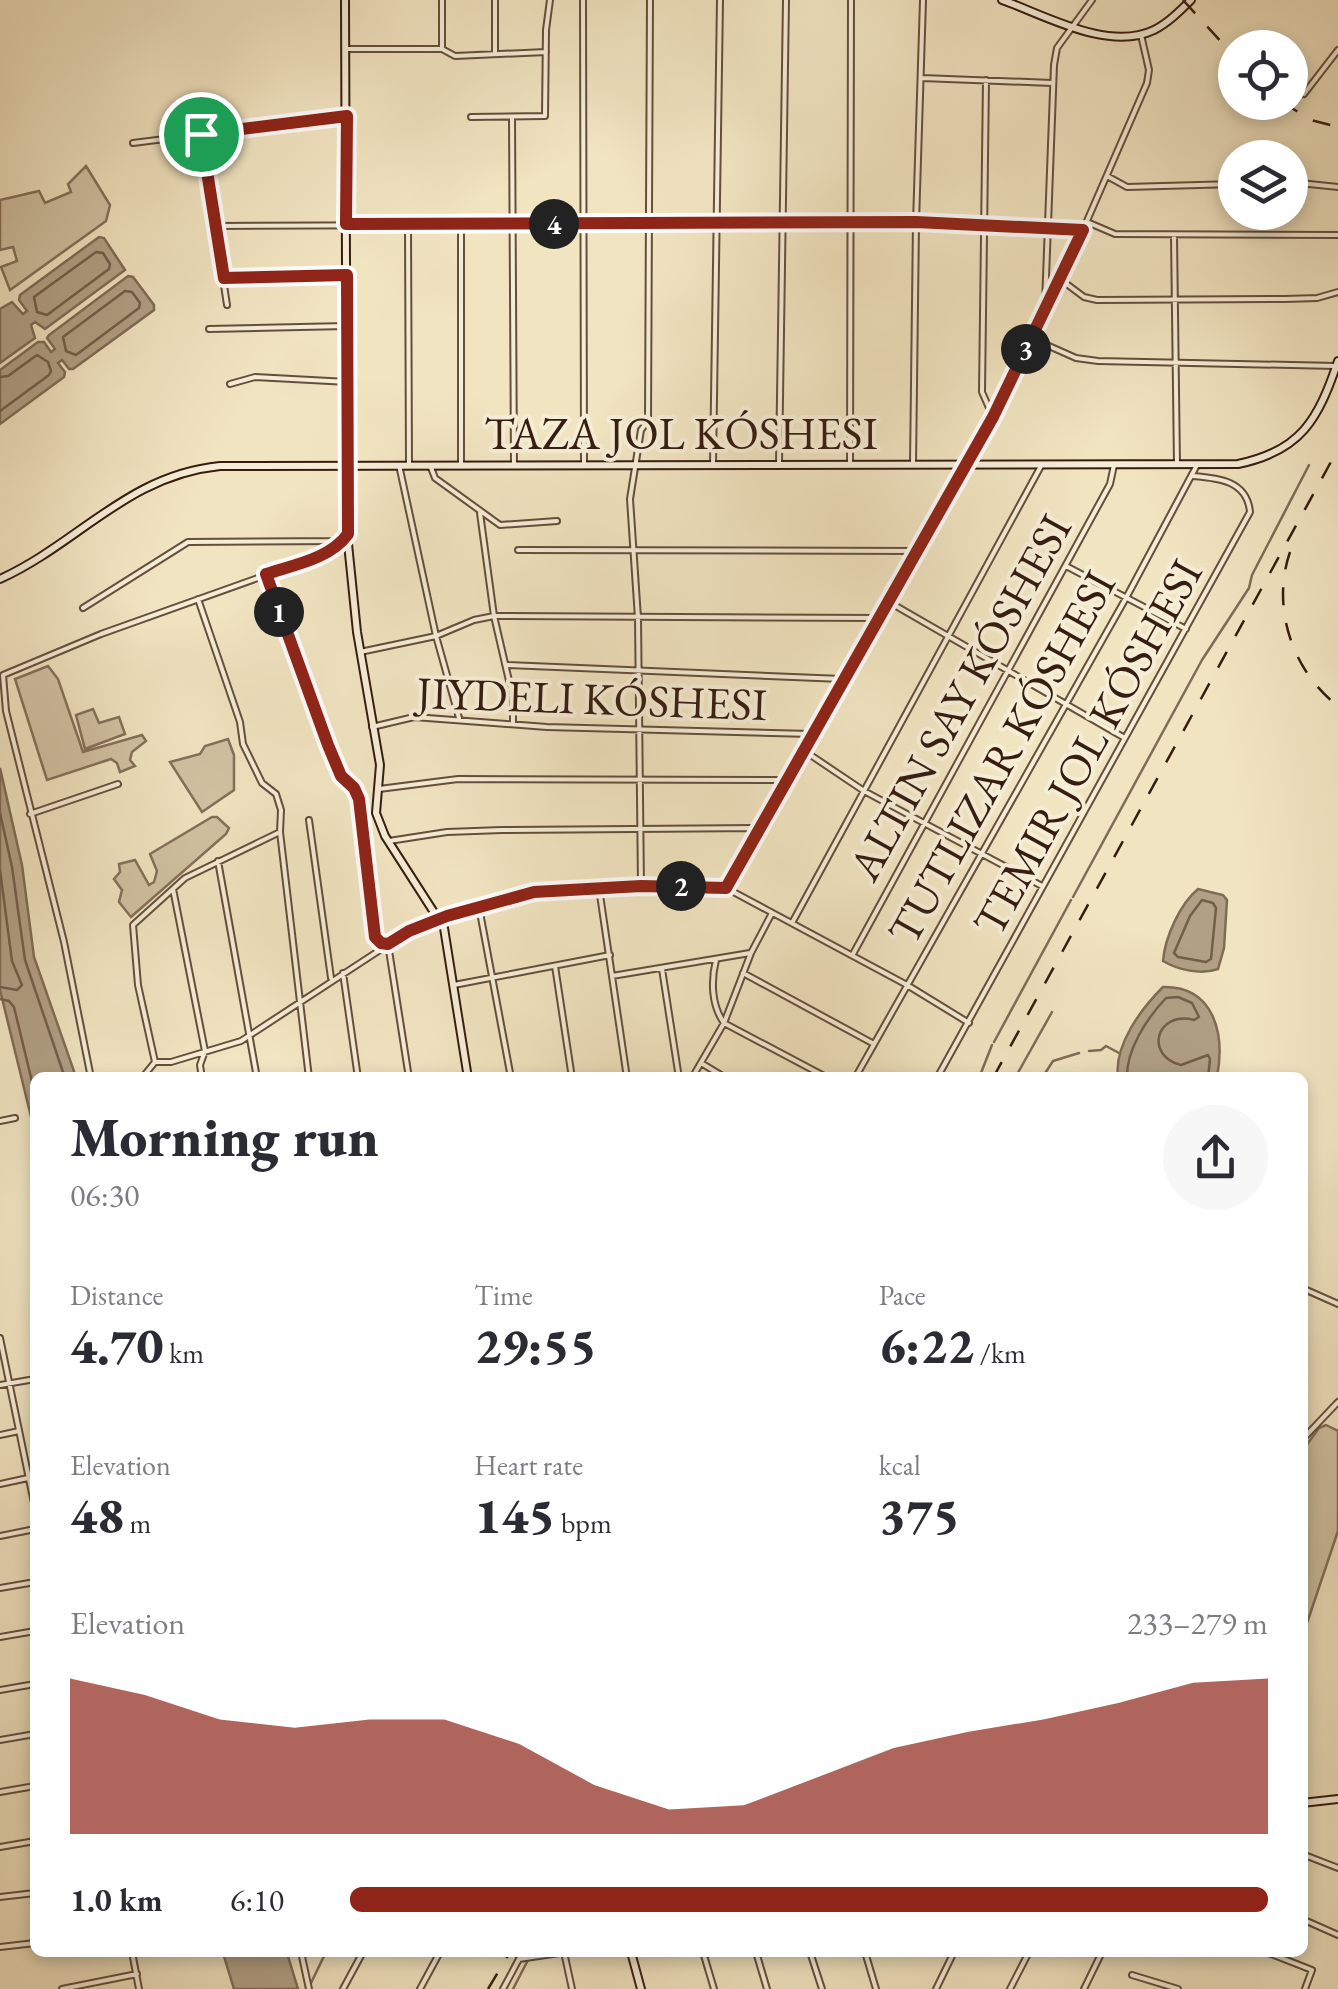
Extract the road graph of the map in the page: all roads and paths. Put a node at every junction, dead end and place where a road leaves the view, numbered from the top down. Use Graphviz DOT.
graph roads {
  1 [pos="345,0"];
  2 [pos="442,0"];
  3 [pos="495,0"];
  4 [pos="550,0"];
  5 [pos="583,0"];
  6 [pos="650,0"];
  7 [pos="720,0"];
  8 [pos="786,0"];
  9 [pos="851,0"];
  10 [pos="923,0"];
  11 [pos="1004,0"];
  12 [pos="1092,0"];
  13 [pos="1191,0"];
  14 [pos="1072,25"];
  15 [pos="1141,34"];
  16 [pos="346,49"];
  17 [pos="442,49"];
  18 [pos="1338,50"];
  19 [pos="546,52"];
  20 [pos="495,53"];
  21 [pos="922,78"];
  22 [pos="986,80"];
  23 [pos="1053,82"];
  24 [pos="1308,89"];
  25 [pos="347,116"];
  26 [pos="472,117"];
  27 [pos="512,117"];
  28 [pos="201,134"];
  29 [pos="133,143"];
  30 [pos="1108,176"];
  31 [pos="1218,184"];
  32 [pos="1308,184"];
  33 [pos="1338,186"];
  34 [pos="717,222"];
  35 [pos="850,222"];
  36 [pos="916,222"];
  37 [pos="1086,222"];
  38 [pos="584,223"];
  39 [pos="650,223"];
  40 [pos="782,223"];
  41 [pos="346,224"];
  42 [pos="408,224"];
  43 [pos="515,224"];
  44 [pos="984,224"];
  45 [pos="460,225"];
  46 [pos="214,226"];
  47 [pos="1048,227"];
  48 [pos="1083,230"];
  49 [pos="1338,235"];
  50 [pos="1174,236"];
  51 [pos="347,275"];
  52 [pos="224,278"];
  53 [pos="1059,279"];
  54 [pos="1338,292"];
  55 [pos="1174,299"];
  56 [pos="227,305"];
  57 [pos="1045,309"];
  58 [pos="347,326"];
  59 [pos="209,329"];
  60 [pos="1031,338"];
  61 [pos="1174,364"];
  62 [pos="1337,364"];
  63 [pos="348,382"];
  64 [pos="230,384"];
  65 [pos="993,417"];
  66 [pos="713,464"];
  67 [pos="779,464"];
  68 [pos="966,464"];
  69 [pos="348,465"];
  70 [pos="634,465"];
  71 [pos="850,465"];
  72 [pos="914,465"];
  73 [pos="1042,465"];
  74 [pos="1114,465"];
  75 [pos="1177,465"];
  76 [pos="1197,465"];
  77 [pos="399,466"];
  78 [pos="408,466"];
  79 [pos="430,466"];
  80 [pos="460,466"];
  81 [pos="514,466"];
  82 [pos="584,466"];
  83 [pos="1192,476"];
  84 [pos="480,513"];
  85 [pos="557,521"];
  86 [pos="345,537"];
  87 [pos="518,550"];
  88 [pos="634,550"];
  89 [pos="917,550"];
  90 [pos="1066,566"];
  91 [pos="266,574"];
  92 [pos="0,579"];
  93 [pos="198,598"];
  94 [pos="1126,598"];
  95 [pos="889,602"];
  96 [pos="83,608"];
  97 [pos="494,616"];
  98 [pos="638,618"];
  99 [pos="880,618"];
  100 [pos="1186,629"];
  101 [pos="436,636"];
  102 [pos="948,636"];
  103 [pos="360,652"];
  104 [pos="507,665"];
  105 [pos="638,670"];
  106 [pos="1008,671"];
  107 [pos="842,679"];
  108 [pos="1067,703"];
  109 [pos="458,718"];
  110 [pos="513,724"];
  111 [pos="372,728"];
  112 [pos="639,730"];
  113 [pos="812,734"];
  114 [pos="1124,737"];
  115 [pos="803,750"];
  116 [pos="638,780"];
  117 [pos="785,780"];
  118 [pos="118,784"];
  119 [pos="378,788"];
  120 [pos="864,790"];
  121 [pos="30,814"];
  122 [pos="309,820"];
  123 [pos="924,822"];
  124 [pos="758,828"];
  125 [pos="639,830"];
  126 [pos="280,832"];
  127 [pos="388,841"];
  128 [pos="982,852"];
  129 [pos="218,861"];
  130 [pos="641,886"];
  131 [pos="1042,886"];
  132 [pos="173,888"];
  133 [pos="599,888"];
  134 [pos="726,888"];
  135 [pos="479,907"];
  136 [pos="772,913"];
  137 [pos="440,918"];
  138 [pos="792,923"];
  139 [pos="388,944"];
  140 [pos="752,953"];
  141 [pos="610,955"];
  142 [pos="852,956"];
  143 [pos="716,960"];
  144 [pos="555,966"];
  145 [pos="661,968"];
  146 [pos="343,973"];
  147 [pos="743,973"];
  148 [pos="491,976"];
  149 [pos="612,976"];
  150 [pos="332,980"];
  151 [pos="454,985"];
  152 [pos="907,985"];
  153 [pos="300,1004"];
  154 [pos="724,1022"];
  155 [pos="969,1023"];
  156 [pos="250,1036"];
  157 [pos="874,1044"];
  158 [pos="205,1051"];
  159 [pos="155,1062"];
  160 [pos="700,1063"];
  161 [pos="90,1072"];
  162 [pos="147,1072"];
  163 [pos="201,1072"];
  164 [pos="256,1072"];
  165 [pos="308,1072"];
  166 [pos="357,1072"];
  167 [pos="408,1072"];
  168 [pos="467,1072"];
  169 [pos="510,1072"];
  170 [pos="571,1072"];
  171 [pos="627,1072"];
  172 [pos="678,1072"];
  173 [pos="695,1072"];
  174 [pos="716,1072"];
  175 [pos="817,1072"];
  176 [pos="858,1072"];
  177 [pos="940,1072"];
  178 [pos="15,1118"];
  179 [pos="0,1122"];
  180 [pos="1308,1291"];
  181 [pos="1338,1304"];
  182 [pos="0,1338"];
  183 [pos="30,1380"];
  184 [pos="9,1384"];
  185 [pos="0,1385"];
  186 [pos="1338,1402"];
  187 [pos="19,1431"];
  188 [pos="0,1434"];
  189 [pos="1308,1434"];
  190 [pos="28,1478"];
  191 [pos="0,1484"];
  192 [pos="30,1487"];
  193 [pos="30,1531"];
  194 [pos="0,1536"];
  195 [pos="30,1583"];
  196 [pos="0,1588"];
  197 [pos="30,1632"];
  198 [pos="0,1638"];
  199 [pos="30,1685"];
  200 [pos="0,1690"];
  201 [pos="30,1735"];
  202 [pos="0,1740"];
  203 [pos="30,1787"];
  204 [pos="0,1792"];
  205 [pos="1338,1799"];
  206 [pos="1308,1802"];
  207 [pos="30,1842"];
  208 [pos="0,1847"];
  209 [pos="1308,1856"];
  210 [pos="1338,1868"];
  211 [pos="30,1894"];
  212 [pos="0,1898"];
  213 [pos="1308,1922"];
  214 [pos="1338,1935"];
  215 [pos="30,1944"];
  216 [pos="0,1948"];
  217 [pos="133,1957"];
  218 [pos="303,1957"];
  219 [pos="360,1957"];
  220 [pos="437,1957"];
  221 [pos="534,1957"];
  222 [pos="566,1957"];
  223 [pos="632,1957"];
  224 [pos="704,1957"];
  225 [pos="757,1957"];
  226 [pos="812,1957"];
  227 [pos="866,1957"];
  228 [pos="952,1957"];
  229 [pos="1026,1957"];
  230 [pos="1100,1957"];
  231 [pos="1279,1957"];
  232 [pos="137,1974"];
  233 [pos="1132,1975"];
  234 [pos="62,1989"];
  235 [pos="139,1989"];
  236 [pos="309,1989"];
  237 [pos="343,1989"];
  238 [pos="420,1989"];
  239 [pos="503,1989"];
  240 [pos="572,1989"];
  241 [pos="641,1989"];
  242 [pos="714,1989"];
  243 [pos="767,1989"];
  244 [pos="822,1989"];
  245 [pos="876,1989"];
  246 [pos="936,1989"];
  247 [pos="1010,1989"];
  248 [pos="1084,1989"];
  249 [pos="1178,1989"];
  250 [pos="1306,1989"];
  1 -- 16 [label="main road"];
  2 -- 17 [label="street"];
  3 -- 20 [label="street"];
  4 -- 19 [label="street"];
  5 -- 38 [label="street"];
  6 -- 39 [label="street"];
  7 -- 34 [label="street"];
  8 -- 40 [label="street"];
  9 -- 35 [label="street"];
  10 -- 21 [label="street"];
  11 -- 14 [label="main road"];
  12 -- 14 [label="street"];
  13 -- 15 [label="main road"];
  14 -- 15 [label="main road"];
  14 -- 23 [label="street"];
  15 -- 30 [label="street"];
  16 -- 17 [label="street"];
  16 -- 25 [label="main road"];
  17 -- 20 [label="street"];
  18 -- 24 [label="street"];
  19 -- 20 [label="street"];
  19 -- 27 [label="street"];
  21 -- 22 [label="street"];
  21 -- 36 [label="street"];
  22 -- 23 [label="street"];
  22 -- 44 [label="street"];
  23 -- 47 [label="street"];
  25 -- 28 [label="street"];
  25 -- 41 [label="main road"];
  26 -- 27 [label="street"];
  27 -- 43 [label="street"];
  28 -- 29 [label="street"];
  28 -- 46 [label="street"];
  30 -- 31 [label="street"];
  30 -- 37 [label="street"];
  32 -- 33 [label="street"];
  34 -- 39 [label="street"];
  34 -- 40 [label="street"];
  34 -- 66 [label="street"];
  35 -- 36 [label="street"];
  35 -- 40 [label="street"];
  35 -- 71 [label="street"];
  36 -- 44 [label="street"];
  36 -- 72 [label="street"];
  37 -- 48 [label="street"];
  37 -- 50 [label="street"];
  38 -- 39 [label="street"];
  38 -- 43 [label="street"];
  38 -- 82 [label="street"];
  39 -- 70 [label="street"];
  40 -- 67 [label="street"];
  41 -- 42 [label="street"];
  41 -- 46 [label="street"];
  41 -- 51 [label="main road"];
  42 -- 45 [label="street"];
  42 -- 78 [label="street"];
  43 -- 45 [label="street"];
  43 -- 81 [label="street"];
  44 -- 47 [label="street"];
  44 -- 65 [label="street"];
  45 -- 80 [label="street"];
  46 -- 52 [label="street"];
  47 -- 48 [label="street"];
  47 -- 57 [label="street"];
  48 -- 53 [label="street"];
  49 -- 50 [label="street"];
  50 -- 55 [label="street"];
  51 -- 52 [label="street"];
  51 -- 58 [label="main road"];
  52 -- 56 [label="street"];
  53 -- 55 [label="street"];
  53 -- 57 [label="street"];
  54 -- 55 [label="street"];
  55 -- 61 [label="street"];
  57 -- 60 [label="street"];
  58 -- 59 [label="street"];
  58 -- 63 [label="main road"];
  60 -- 61 [label="street"];
  60 -- 65 [label="street"];
  61 -- 62 [label="street"];
  61 -- 75 [label="street"];
  62 -- 76 [label="main road, TAZA JOL KÓSHESI"];
  63 -- 64 [label="street"];
  63 -- 69 [label="main road"];
  65 -- 68 [label="street"];
  66 -- 67 [label="main road, TAZA JOL KÓSHESI"];
  66 -- 70 [label="main road, TAZA JOL KÓSHESI"];
  67 -- 71 [label="main road, TAZA JOL KÓSHESI"];
  68 -- 72 [label="main road, TAZA JOL KÓSHESI"];
  68 -- 73 [label="main road, TAZA JOL KÓSHESI"];
  68 -- 89 [label="street"];
  69 -- 77 [label="main road, TAZA JOL KÓSHESI"];
  69 -- 86 [label="main road"];
  69 -- 92 [label="main road, TAZA JOL KÓSHESI"];
  70 -- 82 [label="main road, TAZA JOL KÓSHESI"];
  70 -- 88 [label="street"];
  71 -- 72 [label="main road, TAZA JOL KÓSHESI"];
  73 -- 74 [label="main road, TAZA JOL KÓSHESI"];
  73 -- 102 [label="street"];
  74 -- 75 [label="main road, TAZA JOL KÓSHESI"];
  74 -- 90 [label="street"];
  75 -- 76 [label="main road, TAZA JOL KÓSHESI"];
  76 -- 83 [label="street"];
  77 -- 78 [label="main road, TAZA JOL KÓSHESI"];
  77 -- 101 [label="street"];
  78 -- 79 [label="main road, TAZA JOL KÓSHESI"];
  79 -- 80 [label="main road, TAZA JOL KÓSHESI"];
  79 -- 84 [label="street"];
  80 -- 81 [label="main road, TAZA JOL KÓSHESI"];
  81 -- 82 [label="main road, TAZA JOL KÓSHESI"];
  83 -- 94 [label="street"];
  83 -- 100 [label="street, TEMIR JOL KÓSHESI"];
  84 -- 85 [label="street"];
  84 -- 97 [label="street"];
  86 -- 91 [label="street"];
  86 -- 96 [label="street"];
  86 -- 103 [label="main road"];
  87 -- 88 [label="street"];
  88 -- 89 [label="street"];
  88 -- 98 [label="street"];
  89 -- 95 [label="street"];
  90 -- 94 [label="street"];
  90 -- 106 [label="street"];
  91 -- 93 [label="street"];
  91 -- 139 [label="street"];
  93 -- 121 [label="street"];
  93 -- 126 [label="street"];
  94 -- 100 [label="street"];
  94 -- 108 [label="street"];
  95 -- 99 [label="street"];
  95 -- 102 [label="street"];
  97 -- 98 [label="street"];
  97 -- 101 [label="street"];
  97 -- 104 [label="street"];
  98 -- 99 [label="street"];
  98 -- 105 [label="street"];
  99 -- 107 [label="street"];
  100 -- 114 [label="street, TEMIR JOL KÓSHESI"];
  101 -- 103 [label="street"];
  101 -- 109 [label="street"];
  102 -- 106 [label="street"];
  102 -- 120 [label="street"];
  103 -- 111 [label="main road"];
  104 -- 105 [label="street"];
  104 -- 110 [label="street"];
  105 -- 107 [label="street"];
  105 -- 112 [label="street"];
  106 -- 108 [label="street"];
  106 -- 123 [label="street"];
  107 -- 113 [label="street"];
  108 -- 114 [label="street"];
  108 -- 128 [label="street"];
  109 -- 110 [label="street, JIYDELI KÓSHESI"];
  109 -- 111 [label="street, JIYDELI KÓSHESI"];
  110 -- 112 [label="street, JIYDELI KÓSHESI"];
  111 -- 119 [label="main road"];
  112 -- 113 [label="street, JIYDELI KÓSHESI"];
  112 -- 116 [label="street"];
  113 -- 115 [label="street"];
  114 -- 131 [label="street, TEMIR JOL KÓSHESI"];
  115 -- 117 [label="street"];
  115 -- 120 [label="street"];
  116 -- 117 [label="street"];
  116 -- 119 [label="street"];
  116 -- 125 [label="street"];
  117 -- 124 [label="street"];
  118 -- 121 [label="street"];
  119 -- 127 [label="main road"];
  120 -- 123 [label="street"];
  120 -- 138 [label="street"];
  121 -- 161 [label="street"];
  122 -- 150 [label="street"];
  123 -- 128 [label="street"];
  123 -- 142 [label="street"];
  124 -- 125 [label="street"];
  124 -- 134 [label="street"];
  125 -- 127 [label="street"];
  125 -- 130 [label="street"];
  126 -- 129 [label="street"];
  126 -- 153 [label="street"];
  127 -- 137 [label="main road"];
  128 -- 131 [label="street"];
  128 -- 152 [label="street"];
  129 -- 132 [label="street"];
  129 -- 156 [label="street"];
  130 -- 133 [label="street"];
  130 -- 134 [label="street"];
  131 -- 155 [label="street, TEMIR JOL KÓSHESI"];
  132 -- 158 [label="street"];
  132 -- 159 [label="street"];
  133 -- 135 [label="street"];
  133 -- 141 [label="street"];
  134 -- 136 [label="street"];
  135 -- 137 [label="street"];
  135 -- 148 [label="street"];
  136 -- 138 [label="street"];
  136 -- 140 [label="street"];
  137 -- 139 [label="street"];
  137 -- 151 [label="main road"];
  138 -- 142 [label="street"];
  139 -- 146 [label="street"];
  139 -- 167 [label="street"];
  140 -- 143 [label="street"];
  140 -- 147 [label="street"];
  141 -- 144 [label="street"];
  141 -- 149 [label="street"];
  142 -- 152 [label="street"];
  143 -- 145 [label="street"];
  143 -- 154 [label="street"];
  144 -- 148 [label="street"];
  144 -- 170 [label="street"];
  145 -- 149 [label="street"];
  145 -- 172 [label="street"];
  146 -- 150 [label="street"];
  146 -- 166 [label="street"];
  147 -- 154 [label="street"];
  147 -- 157 [label="street"];
  148 -- 151 [label="street"];
  148 -- 169 [label="street"];
  149 -- 171 [label="street"];
  150 -- 153 [label="street"];
  151 -- 168 [label="main road"];
  152 -- 155 [label="street"];
  152 -- 157 [label="street"];
  153 -- 156 [label="street"];
  153 -- 165 [label="street"];
  154 -- 160 [label="street"];
  154 -- 175 [label="street"];
  155 -- 177 [label="street, TEMIR JOL KÓSHESI"];
  156 -- 158 [label="street"];
  156 -- 164 [label="street"];
  157 -- 176 [label="street"];
  158 -- 159 [label="street"];
  158 -- 163 [label="street"];
  159 -- 162 [label="street"];
  160 -- 173 [label="street"];
  160 -- 174 [label="street"];
  178 -- 179 [label="street"];
  180 -- 181 [label="street"];
  182 -- 184 [label="street"];
  183 -- 184 [label="street"];
  184 -- 185 [label="street"];
  184 -- 187 [label="street"];
  186 -- 189 [label="street"];
  187 -- 188 [label="street"];
  187 -- 190 [label="street"];
  190 -- 191 [label="street"];
  190 -- 192 [label="street"];
  193 -- 194 [label="street"];
  195 -- 196 [label="street"];
  197 -- 198 [label="street"];
  199 -- 200 [label="street"];
  201 -- 202 [label="street"];
  203 -- 204 [label="street"];
  205 -- 206 [label="main road"];
  207 -- 208 [label="street"];
  209 -- 210 [label="street"];
  211 -- 212 [label="street"];
  213 -- 214 [label="street"];
  215 -- 216 [label="street"];
  217 -- 232 [label="street"];
  218 -- 236 [label="street"];
  219 -- 237 [label="street"];
  220 -- 238 [label="street"];
  221 -- 239 [label="street"];
  222 -- 240 [label="street"];
  223 -- 241 [label="main road"];
  224 -- 242 [label="street"];
  225 -- 243 [label="street"];
  226 -- 244 [label="street"];
  227 -- 245 [label="street"];
  228 -- 246 [label="street"];
  229 -- 247 [label="street"];
  230 -- 248 [label="street"];
  231 -- 250 [label="street"];
  232 -- 234 [label="street"];
  232 -- 235 [label="street"];
  233 -- 249 [label="street"];
}
